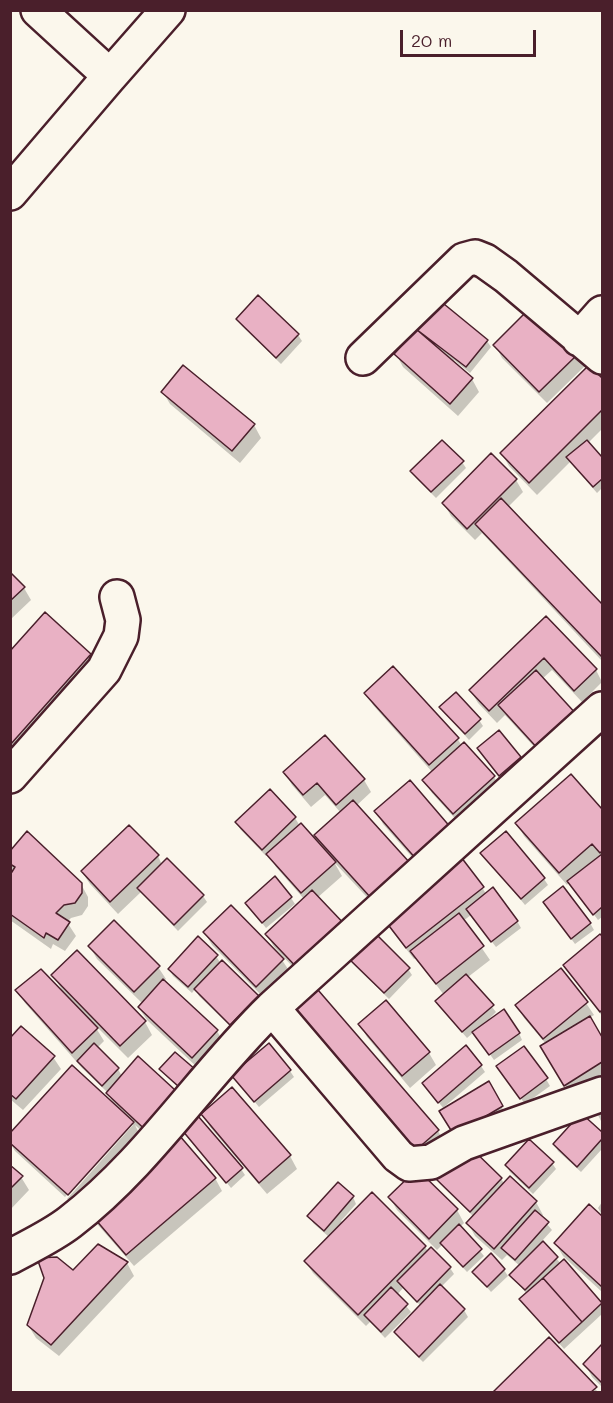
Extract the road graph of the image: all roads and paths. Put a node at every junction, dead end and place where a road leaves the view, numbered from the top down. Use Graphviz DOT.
graph roads {
  1 [pos="38,10"];
  2 [pos="168,10"];
  3 [pos="110,76"];
  4 [pos="10,194"];
  5 [pos="603,312"];
  6 [pos="591,348"];
  7 [pos="363,358"];
  8 [pos="117,597"];
  9 [pos="603,709"];
  10 [pos="10,776"];
  11 [pos="272,1008"];
  12 [pos="603,1094"];
  13 [pos="10,1257"];
  1 -- 3 [label="street"];
  2 -- 3 [label="street"];
  3 -- 4 [label="street"];
  5 -- 6 [label="street"];
  6 -- 7 [label="street"];
  8 -- 10 [label="street"];
  9 -- 11 [label="street"];
  11 -- 12 [label="street"];
  11 -- 13 [label="street"];
}
